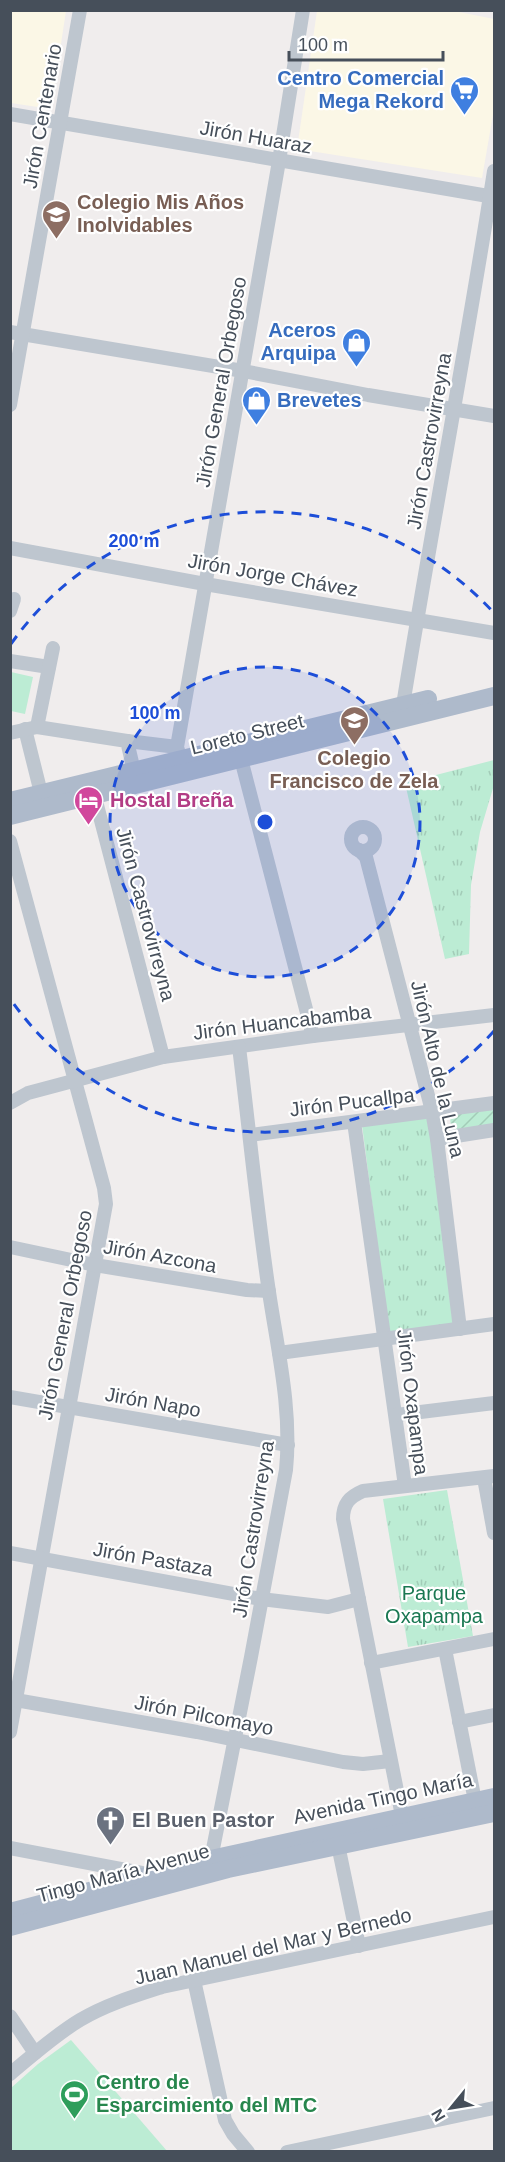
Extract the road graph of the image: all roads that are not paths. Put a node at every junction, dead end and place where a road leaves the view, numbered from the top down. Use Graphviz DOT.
graph roads {
  1 [pos="80,10"];
  2 [pos="303,10"];
  3 [pos="10,114"];
  4 [pos="60,122"];
  5 [pos="279,161"];
  6 [pos="495,171"];
  7 [pos="493,196"];
  8 [pos="17,333"];
  9 [pos="243,371"];
  10 [pos="10,405"];
  11 [pos="455,408"];
  12 [pos="495,416"];
  13 [pos="10,548"];
  14 [pos="205,584"];
  15 [pos="417,619"];
  16 [pos="495,633"];
  17 [pos="53,648"];
  18 [pos="10,661"];
  19 [pos="49,667"];
  20 [pos="495,684"];
  21 [pos="495,696"];
  22 [pos="404,711"];
  23 [pos="20,730"];
  24 [pos="127,741"];
  25 [pos="179,753"];
  26 [pos="241,759"];
  27 [pos="134,771"];
  28 [pos="93,789"];
  29 [pos="41,793"];
  30 [pos="10,801"];
  31 [pos="10,816"];
  32 [pos="10,841"];
  33 [pos="365,852"];
  34 [pos="495,1015"];
  35 [pos="411,1026"];
  36 [pos="314,1036"];
  37 [pos="239,1047"];
  38 [pos="163,1057"];
  39 [pos="76,1080"];
  40 [pos="10,1103"];
  41 [pos="495,1103"];
  42 [pos="432,1111"];
  43 [pos="354,1122"];
  44 [pos="495,1130"];
  45 [pos="250,1135"];
  46 [pos="437,1139"];
  47 [pos="10,1247"];
  48 [pos="95,1264"];
  49 [pos="269,1291"];
  50 [pos="495,1324"];
  51 [pos="460,1329"];
  52 [pos="385,1338"];
  53 [pos="279,1353"];
  54 [pos="10,1397"];
  55 [pos="495,1403"];
  56 [pos="68,1407"];
  57 [pos="396,1414"];
  58 [pos="288,1445"];
  59 [pos="489,1477"];
  60 [pos="405,1486"];
  61 [pos="495,1533"];
  62 [pos="10,1553"];
  63 [pos="40,1558"];
  64 [pos="261,1599"];
  65 [pos="359,1599"];
  66 [pos="495,1639"];
  67 [pos="445,1649"];
  68 [pos="371,1663"];
  69 [pos="14,1699"];
  70 [pos="495,1715"];
  71 [pos="459,1722"];
  72 [pos="10,1732"];
  73 [pos="234,1740"];
  74 [pos="390,1761"];
  75 [pos="495,1797"];
  76 [pos="475,1801"];
  77 [pos="495,1813"];
  78 [pos="402,1816"];
  79 [pos="338,1845"];
  80 [pos="10,1848"];
  81 [pos="212,1865"];
  82 [pos="149,1875"];
  83 [pos="10,1912"];
  84 [pos="495,1917"];
  85 [pos="10,1927"];
  86 [pos="358,1946"];
  87 [pos="194,1980"];
  88 [pos="10,2016"];
  89 [pos="35,2053"];
  90 [pos="10,2074"];
  91 [pos="495,2108"];
  92 [pos="248,2151"];
  93 [pos="287,2151"];
  1 -- 4 [label="street, Jirón Centenario"];
  2 -- 5 [label="street, Jirón General Orbegoso"];
  3 -- 4 [label="street, Jirón Huaraz"];
  4 -- 5 [label="street, Jirón Huaraz"];
  4 -- 8 [label="street, Jirón Centenario"];
  5 -- 7 [label="street, Jirón Huaraz"];
  5 -- 9 [label="street, Jirón General Orbegoso"];
  6 -- 7 [label="street, Jirón Castrovirreyna"];
  7 -- 11 [label="street, Jirón Castrovirreyna"];
  8 -- 9 [label="street"];
  8 -- 10 [label="street, Jirón Centenario"];
  9 -- 11 [label="street"];
  9 -- 14 [label="street, Jirón General Orbegoso"];
  11 -- 12 [label="street"];
  11 -- 15 [label="street, Jirón Castrovirreyna"];
  13 -- 14 [label="street, Jirón Jorge Chávez"];
  14 -- 15 [label="street, Jirón Jorge Chávez"];
  14 -- 25 [label="street, Jirón General Orbegoso"];
  15 -- 16 [label="street, Jirón Jorge Chávez"];
  15 -- 22 [label="street, Jirón Castrovirreyna"];
  17 -- 19 [label="street"];
  18 -- 19 [label="street"];
  19 -- 23 [label="street"];
  20 -- 22 [label="main road, Loreto Street"];
  21 -- 22 [label="main road, Loreto Street"];
  22 -- 25 [label="main road, Loreto Street"];
  22 -- 26 [label="main road, Loreto Street"];
  23 -- 24 [label="street"];
  23 -- 29 [label="street"];
  24 -- 25 [label="street"];
  24 -- 27 [label="street"];
  25 -- 27 [label="main road, Loreto Street"];
  26 -- 28 [label="main road, Loreto Street"];
  26 -- 36 [label="street"];
  27 -- 28 [label="main road, Loreto Street"];
  28 -- 29 [label="main road, Loreto Street"];
  28 -- 31 [label="main road, Loreto Street"];
  28 -- 38 [label="street, Jirón Castrovirreyna"];
  29 -- 30 [label="main road, Loreto Street"];
  32 -- 39 [label="street, Jirón General Orbegoso"];
  33 -- 35 [label="street, Jirón Alto de la Luna"];
  34 -- 35 [label="street, Jirón Huancabamba"];
  35 -- 36 [label="street, Jirón Huancabamba"];
  35 -- 42 [label="street, Jirón Alto de la Luna"];
  36 -- 37 [label="street, Jirón Huancabamba"];
  37 -- 38 [label="street, Jirón Huancabamba"];
  37 -- 45 [label="street, Jirón Castrovirreyna"];
  38 -- 39 [label="street, Jirón Huancabamba"];
  39 -- 40 [label="street, Jirón Huancabamba"];
  39 -- 48 [label="street, Jirón General Orbegoso"];
  41 -- 42 [label="street, Jirón Pucallpa"];
  42 -- 43 [label="street, Jirón Pucallpa"];
  42 -- 46 [label="street, Jirón Alto de la Luna"];
  43 -- 45 [label="street, Jirón Pucallpa"];
  43 -- 52 [label="street, Jirón Oxapampa"];
  44 -- 46 [label="street"];
  45 -- 49 [label="street, Jirón Castrovirreyna"];
  46 -- 51 [label="street, Jirón Alto de la Luna"];
  47 -- 48 [label="street, Jirón Azcona"];
  48 -- 49 [label="street, Jirón Azcona"];
  48 -- 56 [label="street, Jirón General Orbegoso"];
  49 -- 53 [label="street, Jirón Castrovirreyna"];
  50 -- 51 [label="street"];
  51 -- 52 [label="street"];
  52 -- 53 [label="street"];
  52 -- 57 [label="street, Jirón Oxapampa"];
  53 -- 58 [label="street, Jirón Castrovirreyna"];
  54 -- 56 [label="street, Jirón Napo"];
  55 -- 57 [label="street"];
  56 -- 58 [label="street, Jirón Napo"];
  56 -- 63 [label="street, Jirón General Orbegoso"];
  57 -- 60 [label="street, Jirón Oxapampa"];
  58 -- 64 [label="street, Jirón Castrovirreyna"];
  59 -- 60 [label="street"];
  59 -- 61 [label="street"];
  60 -- 65 [label="street, Jirón Oxapampa"];
  62 -- 63 [label="street, Jirón Pastaza"];
  63 -- 64 [label="street, Jirón Pastaza"];
  63 -- 69 [label="street, Jirón General Orbegoso"];
  64 -- 65 [label="street, Jirón Pastaza"];
  64 -- 73 [label="street, Jirón Castrovirreyna"];
  65 -- 68 [label="street, Jirón Oxapampa"];
  66 -- 67 [label="street"];
  67 -- 68 [label="street"];
  67 -- 71 [label="street"];
  68 -- 74 [label="street, Jirón Oxapampa"];
  69 -- 72 [label="street, Jirón General Orbegoso"];
  69 -- 73 [label="street, Jirón Pilcomayo"];
  70 -- 71 [label="street"];
  71 -- 76 [label="street"];
  73 -- 74 [label="street, Jirón Pilcomayo"];
  73 -- 81 [label="street, Jirón Castrovirreyna"];
  74 -- 78 [label="street, Jirón Oxapampa"];
  75 -- 76 [label="main road, Avenida Tingo María"];
  76 -- 78 [label="main road, Avenida Tingo María"];
  77 -- 79 [label="main road, Tingo María Avenue"];
  78 -- 81 [label="main road, Avenida Tingo María"];
  79 -- 81 [label="main road, Tingo María Avenue"];
  79 -- 86 [label="street"];
  80 -- 82 [label="street"];
  81 -- 82 [label="main road, Tingo María Avenue"];
  81 -- 85 [label="main road, Tingo María Avenue"];
  82 -- 83 [label="main road, Tingo María Avenue"];
  84 -- 86 [label="street, Juan Manuel del Mar y Bernedo"];
  86 -- 87 [label="street, Juan Manuel del Mar y Bernedo"];
  87 -- 89 [label="street, Juan Manuel del Mar y Bernedo"];
  87 -- 92 [label="street"];
  88 -- 89 [label="street"];
  89 -- 90 [label="street, Juan Manuel del Mar y Bernedo"];
  91 -- 93 [label="street"];
}
